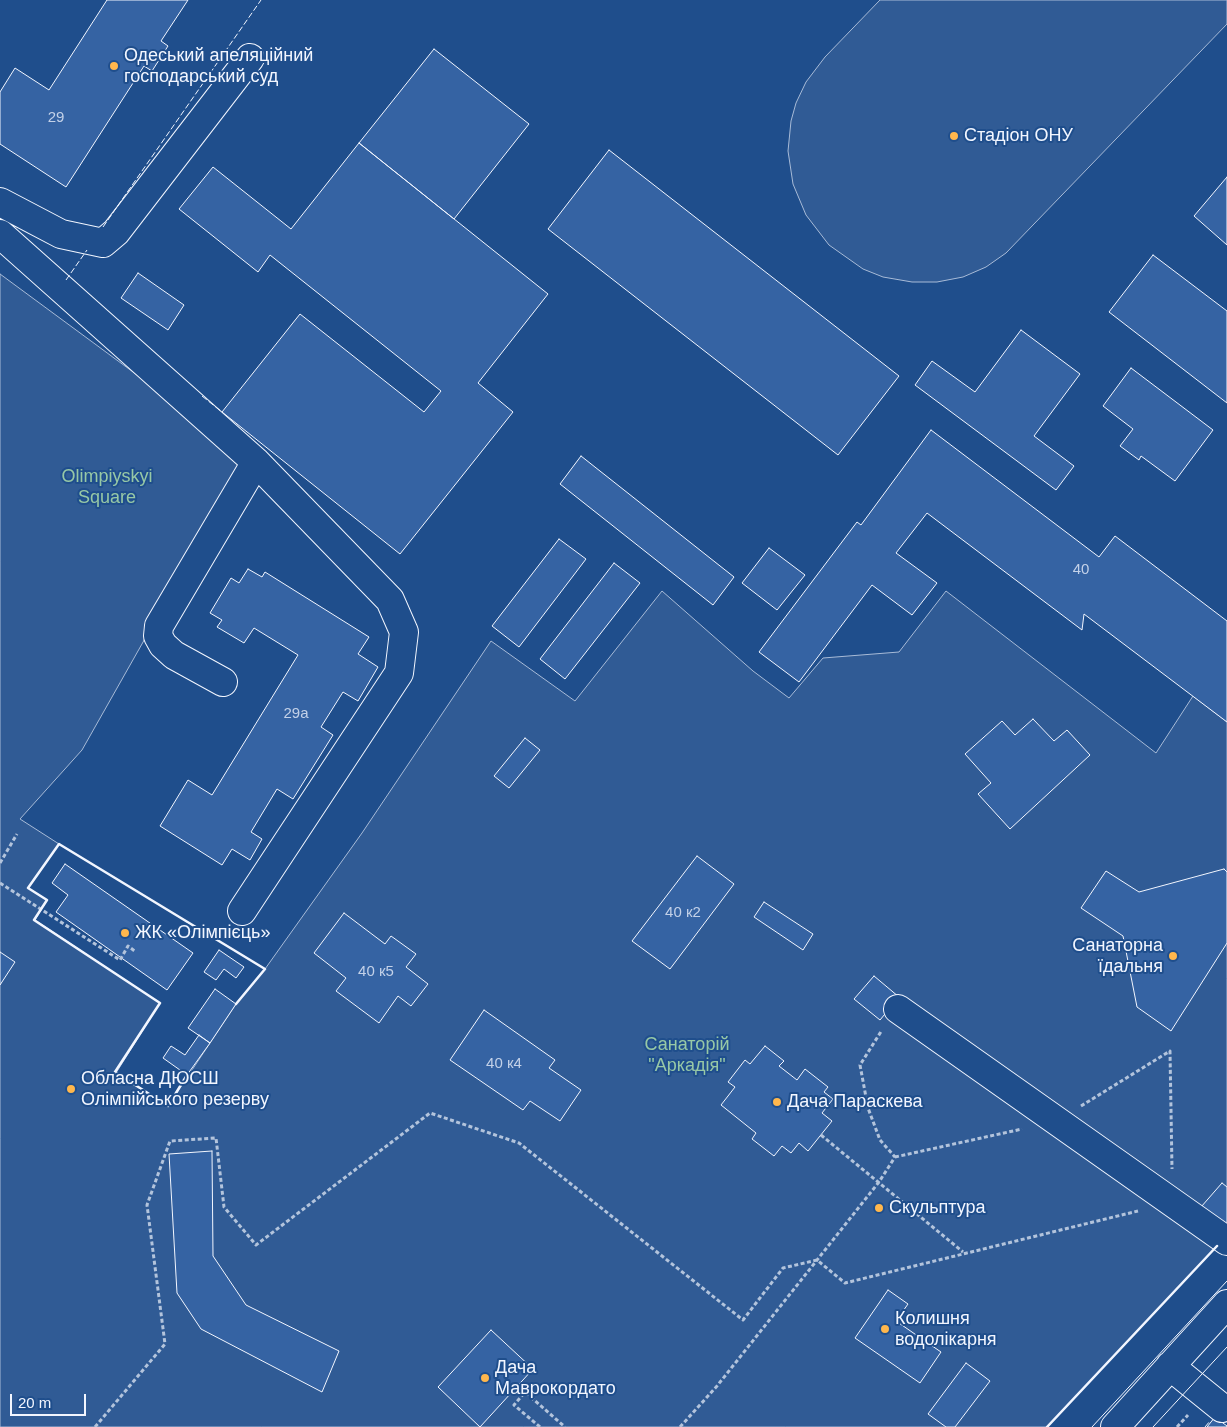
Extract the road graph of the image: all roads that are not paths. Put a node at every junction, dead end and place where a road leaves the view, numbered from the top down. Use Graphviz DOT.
graph roads {
  1 [pos="250,58"];
  2 [pos="0,202"];
  3 [pos="0,234"];
  4 [pos="256,462"];
  5 [pos="223,682"];
  6 [pos="242,911"];
  7 [pos="898,1009"];
  8 [pos="1227,1242"];
  9 [pos="1227,1304"];
  10 [pos="1170,1366"];
  11 [pos="1222,1408"];
  12 [pos="1115,1427"];
  1 -- 2 [label="street"];
  3 -- 4 [label="street"];
  4 -- 5 [label="street"];
  4 -- 6 [label="street"];
  7 -- 8 [label="street"];
  9 -- 10 [label="street"];
  10 -- 11 [label="street"];
  10 -- 12 [label="street"];
}
